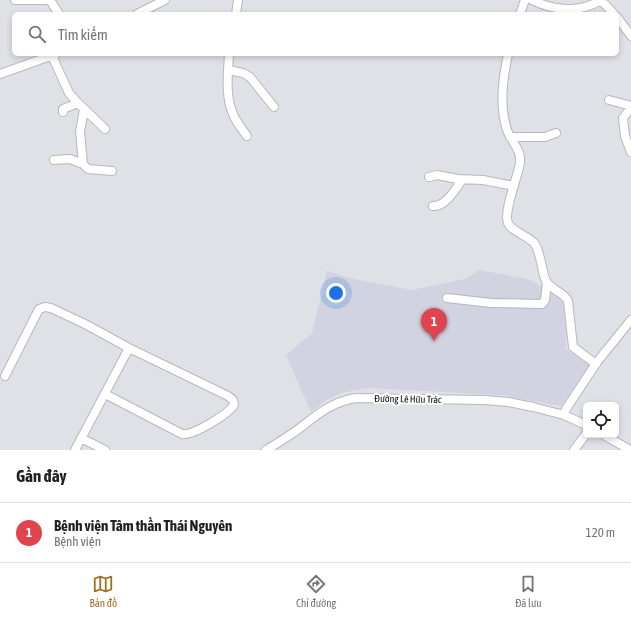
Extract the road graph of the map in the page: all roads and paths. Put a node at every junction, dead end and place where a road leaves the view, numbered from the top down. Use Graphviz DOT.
graph roads {
  1 [pos="15,0"];
  2 [pos="50,0"];
  3 [pos="165,0"];
  4 [pos="238,0"];
  5 [pos="525,0"];
  6 [pos="532,0"];
  7 [pos="601,0"];
  8 [pos="58,12"];
  9 [pos="141,12"];
  10 [pos="236,12"];
  11 [pos="521,12"];
  12 [pos="612,12"];
  13 [pos="619,20"];
  14 [pos="631,36"];
  15 [pos="52,56"];
  16 [pos="55,56"];
  17 [pos="229,56"];
  18 [pos="508,56"];
  19 [pos="228,70"];
  20 [pos="0,74"];
  21 [pos="609,100"];
  22 [pos="81,106"];
  23 [pos="274,107"];
  24 [pos="631,107"];
  25 [pos="63,112"];
  26 [pos="105,129"];
  27 [pos="556,134"];
  28 [pos="247,136"];
  29 [pos="510,137"];
  30 [pos="629,138"];
  31 [pos="631,152"];
  32 [pos="54,160"];
  33 [pos="83,164"];
  34 [pos="112,171"];
  35 [pos="429,178"];
  36 [pos="462,180"];
  37 [pos="514,186"];
  38 [pos="433,206"];
  39 [pos="547,283"];
  40 [pos="447,298"];
  41 [pos="631,320"];
  42 [pos="129,348"];
  43 [pos="596,364"];
  44 [pos="5,376"];
  45 [pos="104,394"];
  46 [pos="564,415"];
  47 [pos="583,424"];
  48 [pos="81,438"];
  49 [pos="583,438"];
  50 [pos="609,438"];
  51 [pos="272,449"];
  52 [pos="75,450"];
  53 [pos="105,450"];
  54 [pos="574,450"];
  55 [pos="630,450"];
  1 -- 2 [label="street"];
  2 -- 8 [label="street"];
  3 -- 9 [label="street"];
  4 -- 10 [label="street"];
  5 -- 11 [label="street"];
  6 -- 7 [label="street"];
  7 -- 12 [label="street"];
  13 -- 14 [label="street"];
  15 -- 20 [label="street"];
  16 -- 22 [label="street"];
  17 -- 19 [label="street"];
  18 -- 29 [label="street"];
  19 -- 23 [label="street"];
  19 -- 28 [label="street"];
  21 -- 24 [label="street"];
  22 -- 25 [label="street"];
  22 -- 26 [label="street"];
  22 -- 33 [label="street"];
  24 -- 30 [label="street"];
  27 -- 29 [label="street"];
  29 -- 37 [label="street"];
  30 -- 31 [label="street"];
  32 -- 33 [label="street"];
  33 -- 34 [label="street"];
  35 -- 36 [label="street"];
  36 -- 37 [label="street"];
  36 -- 38 [label="street"];
  37 -- 39 [label="street"];
  39 -- 40 [label="street"];
  39 -- 43 [label="street"];
  41 -- 43 [label="street"];
  42 -- 44 [label="street"];
  42 -- 45 [label="street"];
  42 -- 45 [label="street"];
  43 -- 46 [label="street"];
  45 -- 48 [label="street"];
  46 -- 47 [label="street, Đường Lê Hữu Trác"];
  46 -- 51 [label="street, Đường Lê Hữu Trác"];
  48 -- 52 [label="street"];
  48 -- 53 [label="street"];
  49 -- 54 [label="street"];
  50 -- 55 [label="street"];
}
